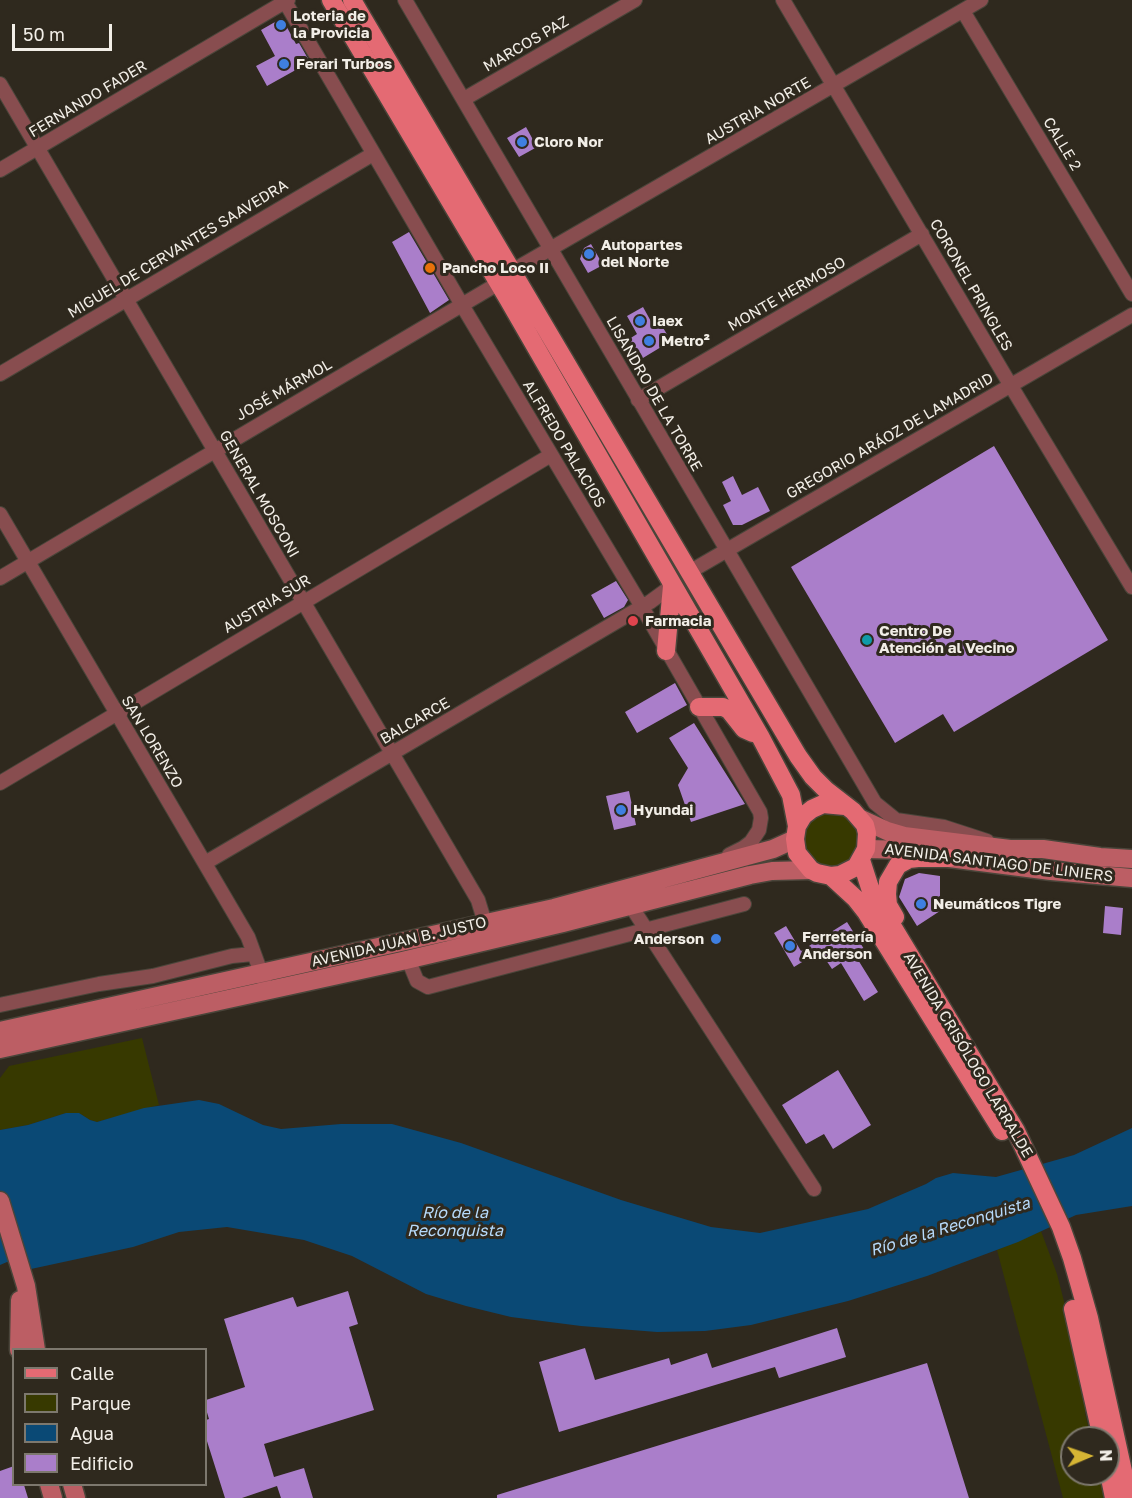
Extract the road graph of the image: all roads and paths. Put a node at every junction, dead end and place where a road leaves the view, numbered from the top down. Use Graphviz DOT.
graph roads {
  1 [pos="331,0"];
  2 [pos="352,0"];
  3 [pos="405,0"];
  4 [pos="635,0"];
  5 [pos="783,0"];
  6 [pos="981,0"];
  7 [pos="286,1"];
  8 [pos="963,10"];
  9 [pos="0,84"];
  10 [pos="834,86"];
  11 [pos="464,99"];
  12 [pos="38,148"];
  13 [pos="373,154"];
  14 [pos="0,170"];
  15 [pos="922,234"];
  16 [pos="551,250"];
  17 [pos="506,277"];
  18 [pos="1132,294"];
  19 [pos="126,299"];
  20 [pos="462,305"];
  21 [pos="1132,315"];
  22 [pos="0,374"];
  23 [pos="1011,386"];
  24 [pos="638,400"];
  25 [pos="214,450"];
  26 [pos="551,455"];
  27 [pos="0,514"];
  28 [pos="727,550"];
  29 [pos="28,561"];
  30 [pos="691,571"];
  31 [pos="0,578"];
  32 [pos="672,586"];
  33 [pos="1132,586"];
  34 [pos="303,602"];
  35 [pos="642,607"];
  36 [pos="666,651"];
  37 [pos="699,707"];
  38 [pos="115,712"];
  39 [pos="760,736"];
  40 [pos="392,753"];
  41 [pos="0,783"];
  42 [pos="875,803"];
  43 [pos="844,806"];
  44 [pos="861,819"];
  45 [pos="796,832"];
  46 [pos="1010,849"];
  47 [pos="864,854"];
  48 [pos="949,858"];
  49 [pos="1132,859"];
  50 [pos="205,863"];
  51 [pos="811,870"];
  52 [pos="683,874"];
  53 [pos="831,876"];
  54 [pos="1132,878"];
  55 [pos="744,904"];
  56 [pos="632,906"];
  57 [pos="485,922"];
  58 [pos="646,930"];
  59 [pos="902,942"];
  60 [pos="253,954"];
  61 [pos="408,959"];
  62 [pos="261,972"];
  63 [pos="268,992"];
  64 [pos="0,1005"];
  65 [pos="0,1030"];
  66 [pos="0,1049"];
  67 [pos="982,1088"];
  68 [pos="814,1189"];
  69 [pos="0,1201"];
  70 [pos="0,1220"];
  71 [pos="24,1287"];
  72 [pos="1082,1319"];
  73 [pos="19,1348"];
  74 [pos="36,1348"];
  75 [pos="1100,1426"];
  76 [pos="1129,1498"];
  1 -- 17 [label="main road"];
  2 -- 17 [label="main road"];
  3 -- 11 [label="street, LISANDRO DE LA TORRE"];
  4 -- 11 [label="street, MARCOS PAZ"];
  5 -- 10 [label="street, CORONEL PRINGLES"];
  6 -- 8 [label="street, AUSTRIA NORTE"];
  7 -- 12 [label="street, FERNANDO FADER"];
  7 -- 13 [label="street, ALFREDO PALACIOS"];
  8 -- 10 [label="street, AUSTRIA NORTE"];
  8 -- 18 [label="street, CALLE 2"];
  9 -- 12 [label="street, GENERAL MOSCONI"];
  10 -- 15 [label="street, CORONEL PRINGLES"];
  10 -- 16 [label="street, AUSTRIA NORTE"];
  11 -- 16 [label="street, LISANDRO DE LA TORRE"];
  12 -- 14 [label="street, FERNANDO FADER"];
  12 -- 19 [label="street, GENERAL MOSCONI"];
  13 -- 19 [label="street, MIGUEL DE CERVANTES SAAVEDRA"];
  13 -- 20 [label="street, ALFREDO PALACIOS"];
  15 -- 23 [label="street, CORONEL PRINGLES"];
  15 -- 24 [label="street, MONTE HERMOSO"];
  16 -- 17 [label="street, AUSTRIA NORTE"];
  16 -- 24 [label="street, LISANDRO DE LA TORRE"];
  17 -- 20 [label="street, JOSÉ MÁRMOL"];
  17 -- 30 [label="main road"];
  17 -- 32 [label="main road"];
  19 -- 22 [label="street, MIGUEL DE CERVANTES SAAVEDRA"];
  19 -- 25 [label="street, GENERAL MOSCONI"];
  20 -- 25 [label="street, JOSÉ MÁRMOL"];
  20 -- 26 [label="street, ALFREDO PALACIOS"];
  21 -- 23 [label="street, GREGORIO ARÁOZ DE LAMADRID"];
  23 -- 28 [label="street, GREGORIO ARÁOZ DE LAMADRID"];
  23 -- 33 [label="street, CORONEL PRINGLES"];
  24 -- 28 [label="street, LISANDRO DE LA TORRE"];
  25 -- 29 [label="street, JOSÉ MÁRMOL"];
  25 -- 34 [label="street, GENERAL MOSCONI"];
  26 -- 34 [label="street, AUSTRIA SUR"];
  26 -- 35 [label="street, ALFREDO PALACIOS"];
  27 -- 29 [label="street, SAN LORENZO"];
  28 -- 30 [label="street, GREGORIO ARÁOZ DE LAMADRID"];
  28 -- 42 [label="street, LISANDRO DE LA TORRE"];
  29 -- 31 [label="street, JOSÉ MÁRMOL"];
  29 -- 38 [label="street, SAN LORENZO"];
  30 -- 43 [label="main road"];
  32 -- 35 [label="street, BALCARCE"];
  32 -- 36 [label="main road"];
  32 -- 39 [label="main road"];
  34 -- 38 [label="street, AUSTRIA SUR"];
  34 -- 40 [label="street, GENERAL MOSCONI"];
  35 -- 36 [label="street, ALFREDO PALACIOS"];
  35 -- 40 [label="street, BALCARCE"];
  36 -- 37 [label="street, ALFREDO PALACIOS"];
  37 -- 39 [label="main road"];
  37 -- 52 [label="street, ALFREDO PALACIOS"];
  38 -- 41 [label="street, AUSTRIA SUR"];
  38 -- 50 [label="street, SAN LORENZO"];
  39 -- 45 [label="main road"];
  40 -- 50 [label="street, BALCARCE"];
  40 -- 57 [label="street, GENERAL MOSCONI"];
  42 -- 46 [label="street, AVENIDA SANTIAGO DE LINIERS"];
  43 -- 44 [label="main road"];
  43 -- 45 [label="main road"];
  44 -- 46 [label="main road, AVENIDA SANTIAGO DE LINIERS"];
  44 -- 47 [label="main road"];
  45 -- 51 [label="main road"];
  45 -- 52 [label="main road, AVENIDA JUAN B. JUSTO"];
  46 -- 49 [label="main road, AVENIDA SANTIAGO DE LINIERS"];
  47 -- 48 [label="main road, AVENIDA SANTIAGO DE LINIERS"];
  47 -- 53 [label="main road"];
  47 -- 59 [label="main road, AVENIDA CRISÓLOGO LARRALDE"];
  48 -- 54 [label="main road, AVENIDA SANTIAGO DE LINIERS"];
  48 -- 59 [label="main road"];
  50 -- 60 [label="street, SAN LORENZO"];
  51 -- 53 [label="main road"];
  51 -- 56 [label="main road"];
  52 -- 57 [label="main road, AVENIDA JUAN B. JUSTO"];
  53 -- 67 [label="main road, AVENIDA CRISÓLOGO LARRALDE"];
  55 -- 58 [label="street"];
  56 -- 58 [label="street"];
  56 -- 61 [label="main road"];
  57 -- 62 [label="main road, AVENIDA JUAN B. JUSTO"];
  58 -- 61 [label="street"];
  58 -- 68 [label="street"];
  59 -- 67 [label="main road, AVENIDA CRISÓLOGO LARRALDE"];
  60 -- 62 [label="street, SAN LORENZO"];
  60 -- 64 [label="street"];
  61 -- 63 [label="main road"];
  62 -- 63 [label="street, SAN LORENZO"];
  62 -- 65 [label="main road, AVENIDA JUAN B. JUSTO"];
  63 -- 66 [label="main road"];
  67 -- 72 [label="main road, AVENIDA CRISÓLOGO LARRALDE"];
  69 -- 71 [label="main road"];
  70 -- 71 [label="main road"];
  71 -- 73 [label="main road"];
  71 -- 74 [label="main road"];
  72 -- 75 [label="main road, AVENIDA CRISÓLOGO LARRALDE"];
  72 -- 76 [label="main road, AVENIDA CRISÓLOGO LARRALDE"];
}
